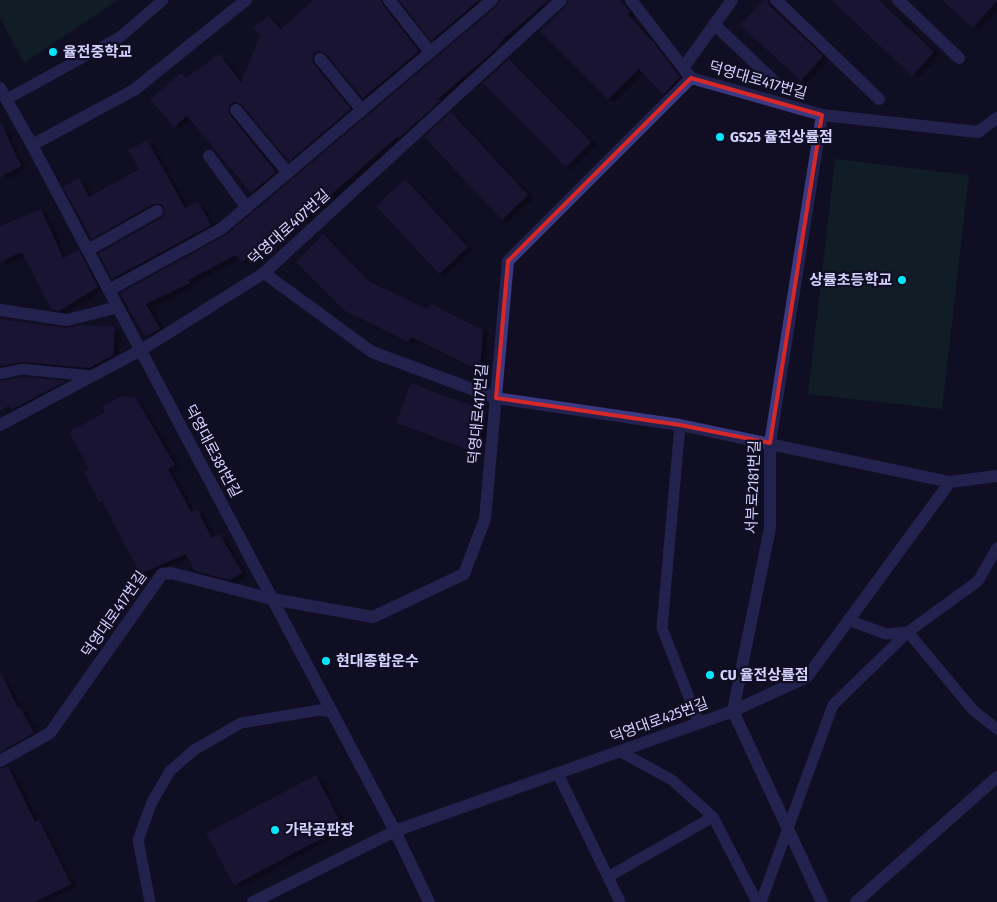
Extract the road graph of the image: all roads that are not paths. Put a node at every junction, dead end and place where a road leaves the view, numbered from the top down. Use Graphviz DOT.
graph roads {
  1 [pos="163,0"];
  2 [pos="246,0"];
  3 [pos="389,0"];
  4 [pos="492,0"];
  5 [pos="561,0"];
  6 [pos="631,0"];
  7 [pos="732,0"];
  8 [pos="776,0"];
  9 [pos="898,0"];
  10 [pos="714,24"];
  11 [pos="430,52"];
  12 [pos="320,58"];
  13 [pos="959,58"];
  14 [pos="687,73"];
  15 [pos="776,83"];
  16 [pos="0,88"];
  17 [pos="879,99"];
  18 [pos="7,100"];
  19 [pos="236,110"];
  20 [pos="362,110"];
  21 [pos="822,115"];
  22 [pos="997,118"];
  23 [pos="32,145"];
  24 [pos="209,156"];
  25 [pos="288,173"];
  26 [pos="246,208"];
  27 [pos="157,211"];
  28 [pos="88,250"];
  29 [pos="264,273"];
  30 [pos="109,290"];
  31 [pos="118,307"];
  32 [pos="0,310"];
  33 [pos="141,350"];
  34 [pos="0,374"];
  35 [pos="92,376"];
  36 [pos="496,398"];
  37 [pos="0,425"];
  38 [pos="680,425"];
  39 [pos="770,443"];
  40 [pos="997,476"];
  41 [pos="950,482"];
  42 [pos="997,548"];
  43 [pos="272,599"];
  44 [pos="848,620"];
  45 [pos="908,632"];
  46 [pos="733,711"];
  47 [pos="332,713"];
  48 [pos="699,723"];
  49 [pos="997,729"];
  50 [pos="619,751"];
  51 [pos="0,761"];
  52 [pos="558,774"];
  53 [pos="997,777"];
  54 [pos="713,817"];
  55 [pos="787,827"];
  56 [pos="395,832"];
  57 [pos="608,878"];
  58 [pos="150,902"];
  59 [pos="253,902"];
  60 [pos="429,902"];
  61 [pos="620,902"];
  62 [pos="757,902"];
  63 [pos="760,902"];
  64 [pos="822,902"];
  65 [pos="856,902"];
  1 -- 18 [label="lane"];
  2 -- 23 [label="street"];
  3 -- 11 [label="street"];
  4 -- 11 [label="street"];
  5 -- 29 [label="street, 덕영대로407번길"];
  6 -- 14 [label="street"];
  7 -- 10 [label="street"];
  8 -- 17 [label="street"];
  9 -- 13 [label="street"];
  10 -- 14 [label="street"];
  10 -- 15 [label="street"];
  11 -- 20 [label="street"];
  12 -- 20 [label="street"];
  14 -- 21 [label="street, 덕영대로417번길"];
  14 -- 36 [label="street, 덕영대로417번길"];
  16 -- 18 [label="street, 덕영대로381번길"];
  18 -- 23 [label="street, 덕영대로381번길"];
  19 -- 25 [label="street"];
  20 -- 25 [label="street"];
  21 -- 22 [label="street, 덕영대로417번길"];
  21 -- 39 [label="street, 서부로2181번길"];
  23 -- 28 [label="street, 덕영대로381번길"];
  24 -- 26 [label="street"];
  25 -- 26 [label="street"];
  26 -- 30 [label="street"];
  27 -- 28 [label="street"];
  28 -- 30 [label="street, 덕영대로381번길"];
  29 -- 33 [label="street, 덕영대로407번길"];
  29 -- 36 [label="street"];
  30 -- 31 [label="street, 덕영대로381번길"];
  31 -- 32 [label="street"];
  31 -- 33 [label="street, 덕영대로381번길"];
  33 -- 35 [label="street, 덕영대로407번길"];
  33 -- 43 [label="street, 덕영대로381번길"];
  34 -- 35 [label="lane"];
  35 -- 37 [label="street, 덕영대로407번길"];
  36 -- 38 [label="street"];
  36 -- 43 [label="street, 덕영대로417번길"];
  38 -- 39 [label="street"];
  38 -- 48 [label="lane"];
  39 -- 41 [label="street"];
  39 -- 46 [label="street, 서부로2181번길"];
  40 -- 41 [label="street"];
  41 -- 44 [label="street, 덕영대로425번길"];
  42 -- 45 [label="lane"];
  43 -- 47 [label="street, 덕영대로381번길"];
  43 -- 51 [label="street, 덕영대로417번길"];
  44 -- 45 [label="lane"];
  44 -- 46 [label="street, 덕영대로425번길"];
  45 -- 49 [label="lane"];
  45 -- 55 [label="lane"];
  46 -- 48 [label="street, 덕영대로425번길"];
  46 -- 55 [label="street"];
  47 -- 56 [label="street, 덕영대로381번길"];
  47 -- 58 [label="lane"];
  48 -- 50 [label="street, 덕영대로425번길"];
  50 -- 52 [label="street, 덕영대로425번길"];
  50 -- 54 [label="lane"];
  52 -- 56 [label="street, 덕영대로425번길"];
  52 -- 57 [label="lane"];
  53 -- 65 [label="street"];
  54 -- 57 [label="lane"];
  54 -- 62 [label="lane"];
  55 -- 63 [label="lane"];
  55 -- 64 [label="street"];
  56 -- 59 [label="street, 덕영대로425번길"];
  56 -- 60 [label="street, 덕영대로381번길"];
  57 -- 61 [label="lane"];
}
